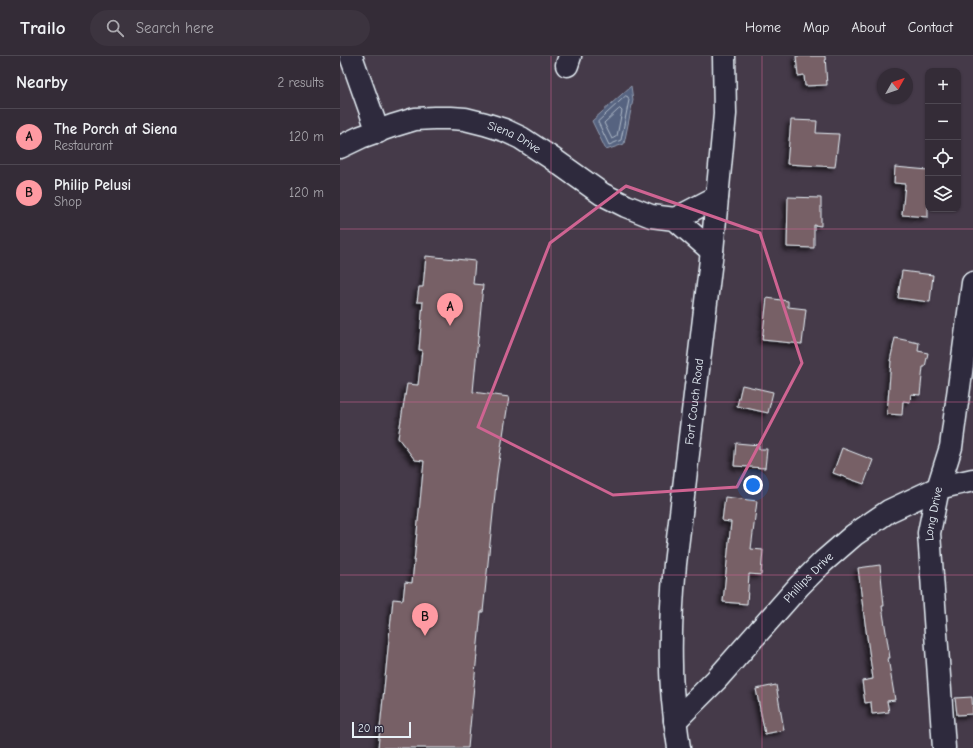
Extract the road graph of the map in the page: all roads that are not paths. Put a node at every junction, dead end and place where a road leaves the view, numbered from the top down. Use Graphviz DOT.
graph roads {
  1 [pos="351,56"];
  2 [pos="724,56"];
  3 [pos="378,132"];
  4 [pos="340,147"];
  5 [pos="717,197"];
  6 [pos="675,219"];
  7 [pos="712,251"];
  8 [pos="973,283"];
  9 [pos="973,480"];
  10 [pos="938,488"];
  11 [pos="675,721"];
  12 [pos="679,748"];
  13 [pos="944,748"];
  1 -- 3 [label="street"];
  2 -- 5 [label="street, Fort Couch Road"];
  3 -- 4 [label="street, Siena Drive"];
  3 -- 6 [label="street, Siena Drive"];
  5 -- 6 [label="street"];
  5 -- 7 [label="street, Fort Couch Road"];
  6 -- 7 [label="street"];
  7 -- 11 [label="street, Fort Couch Road"];
  8 -- 10 [label="street, Long Drive"];
  9 -- 10 [label="street, Phillips Drive"];
  10 -- 11 [label="street, Phillips Drive"];
  10 -- 13 [label="street, Long Drive"];
  11 -- 12 [label="street, Fort Couch Road"];
}
